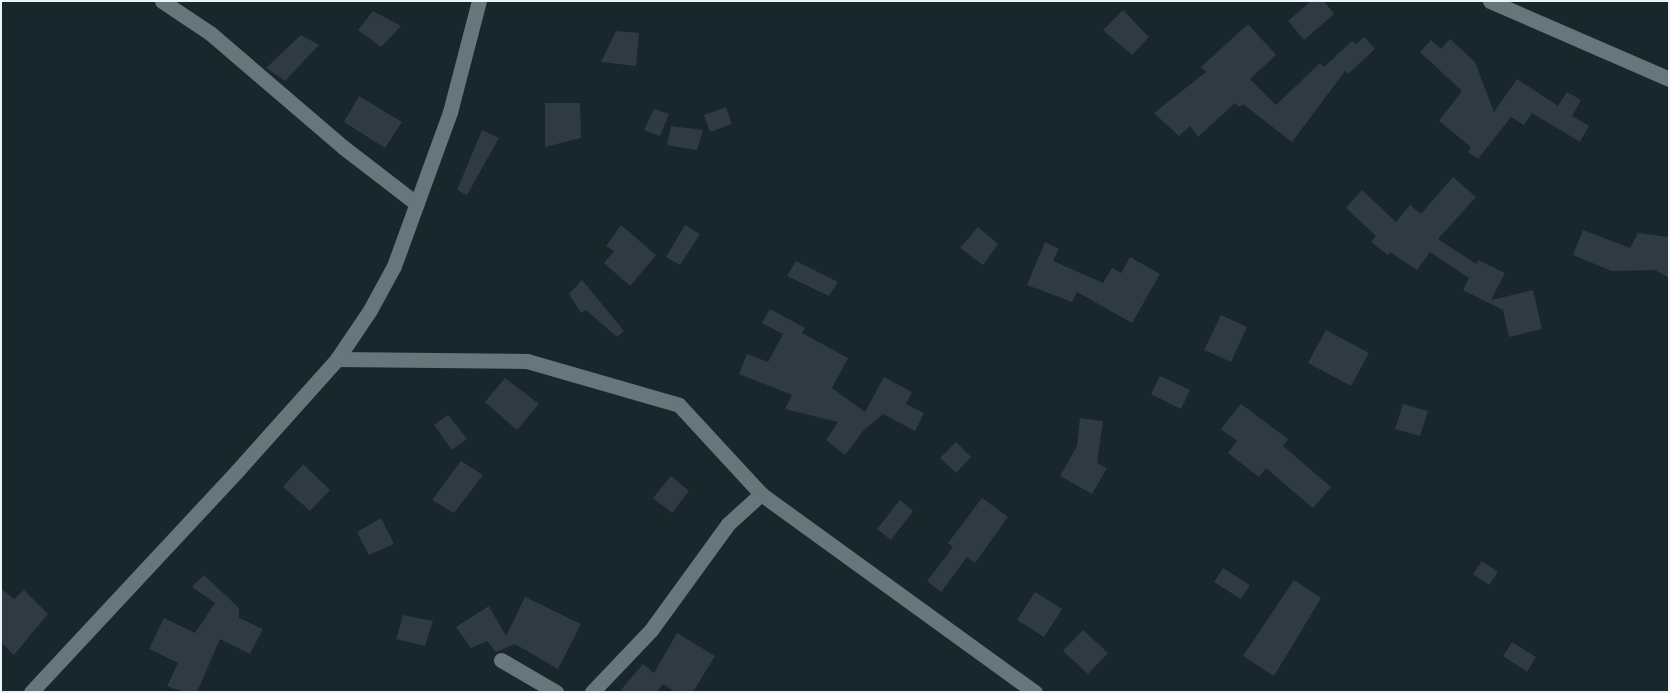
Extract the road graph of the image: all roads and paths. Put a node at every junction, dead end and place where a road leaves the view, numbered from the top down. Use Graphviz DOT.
graph roads {
  1 [pos="162,1"];
  2 [pos="480,1"];
  3 [pos="1490,1"];
  4 [pos="1669,79"];
  5 [pos="417,204"];
  6 [pos="337,359"];
  7 [pos="761,494"];
  8 [pos="502,660"];
  9 [pos="31,692"];
  10 [pos="556,692"];
  11 [pos="592,692"];
  12 [pos="1035,692"];
  1 -- 5 [label="street"];
  2 -- 5 [label="street"];
  3 -- 4 [label="street"];
  5 -- 6 [label="street"];
  6 -- 7 [label="street"];
  6 -- 9 [label="street"];
  7 -- 11 [label="street"];
  7 -- 12 [label="street"];
  8 -- 10 [label="street"];
}
